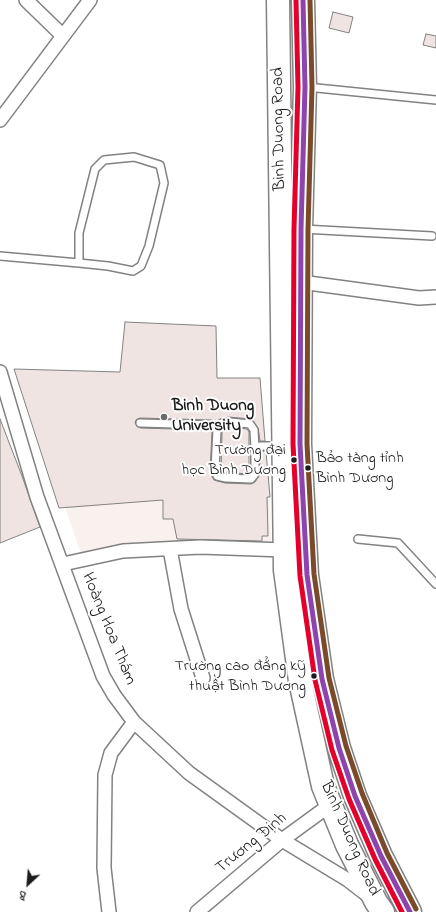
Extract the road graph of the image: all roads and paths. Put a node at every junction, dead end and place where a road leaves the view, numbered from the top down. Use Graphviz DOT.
graph roads {
  1 [pos="26,0"];
  2 [pos="90,0"];
  3 [pos="278,0"];
  4 [pos="303,0"];
  5 [pos="62,35"];
  6 [pos="305,87"];
  7 [pos="436,100"];
  8 [pos="0,120"];
  9 [pos="301,229"];
  10 [pos="432,236"];
  11 [pos="0,256"];
  12 [pos="79,263"];
  13 [pos="301,282"];
  14 [pos="436,297"];
  15 [pos="419,298"];
  16 [pos="436,307"];
  17 [pos="0,372"];
  18 [pos="140,423"];
  19 [pos="217,430"];
  20 [pos="283,446"];
  21 [pos="255,449"];
  22 [pos="358,539"];
  23 [pos="170,549"];
  24 [pos="284,550"];
  25 [pos="64,564"];
  26 [pos="436,584"];
  27 [pos="203,678"];
  28 [pos="134,722"];
  29 [pos="355,796"];
  30 [pos="330,805"];
  31 [pos="282,840"];
  32 [pos="379,907"];
  33 [pos="201,911"];
  34 [pos="109,912"];
  35 [pos="410,912"];
  1 -- 5 [label="street"];
  2 -- 5 [label="street"];
  3 -- 20 [label="highway, Binh Duong Road"];
  4 -- 6 [label="highway, Binh Duong Road"];
  5 -- 8 [label="street"];
  6 -- 7 [label="lane"];
  6 -- 9 [label="highway, Binh Duong Road"];
  9 -- 10 [label="lane"];
  9 -- 13 [label="highway, Binh Duong Road"];
  11 -- 12 [label="lane"];
  12 -- 12 [label="lane"];
  13 -- 15 [label="street"];
  13 -- 29 [label="highway, Binh Duong Road"];
  14 -- 15 [label="street"];
  15 -- 16 [label="street"];
  17 -- 25 [label="street, Hoàng Hoa Thám"];
  18 -- 19 [label="lane"];
  19 -- 21 [label="lane"];
  19 -- 21 [label="lane"];
  20 -- 21 [label="lane"];
  20 -- 24 [label="highway, Binh Duong Road"];
  22 -- 26 [label="lane"];
  23 -- 24 [label="street"];
  23 -- 25 [label="street"];
  23 -- 27 [label="street"];
  24 -- 30 [label="highway, Binh Duong Road"];
  25 -- 28 [label="street, Hoàng Hoa Thám"];
  28 -- 31 [label="street, Hoàng Hoa Thám"];
  28 -- 34 [label="street"];
  29 -- 30 [label="highway"];
  29 -- 35 [label="highway, Binh Duong Road"];
  30 -- 31 [label="street, Trương Định"];
  30 -- 32 [label="highway, Binh Duong Road"];
  31 -- 32 [label="street, Hoàng Hoa Thám"];
  31 -- 33 [label="street, Trương Định"];
}
